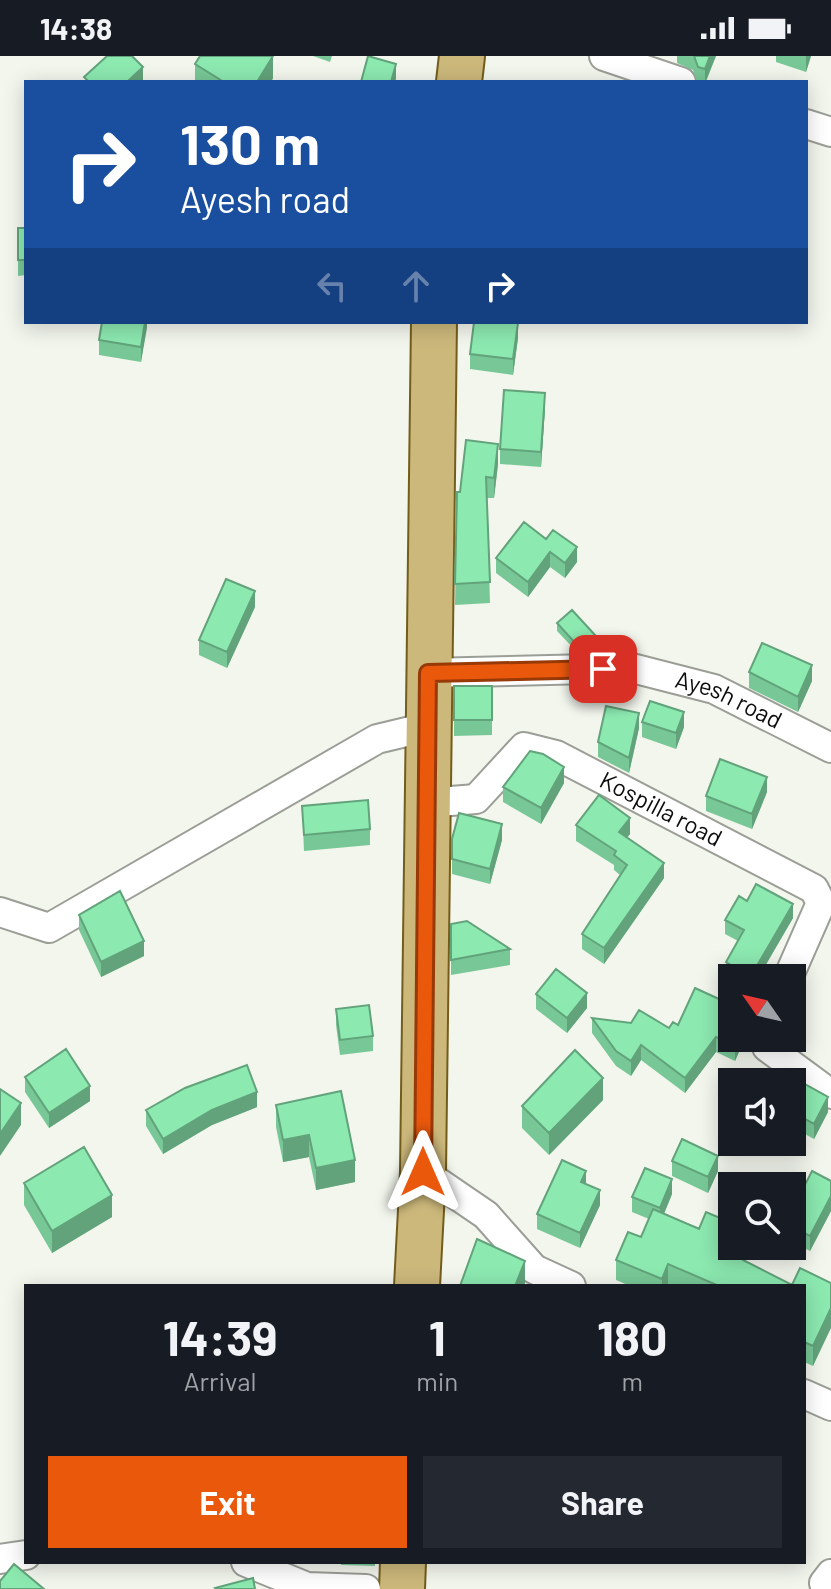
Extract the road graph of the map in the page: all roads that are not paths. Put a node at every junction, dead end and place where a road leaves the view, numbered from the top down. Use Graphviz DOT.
graph roads {
  1 [pos="462,56"];
  2 [pos="604,56"];
  3 [pos="459,80"];
  4 [pos="675,80"];
  5 [pos="808,125"];
  6 [pos="831,132"];
  7 [pos="434,324"];
  8 [pos="428,673"];
  9 [pos="427,727"];
  10 [pos="831,748"];
  11 [pos="426,803"];
  12 [pos="0,912"];
  13 [pos="794,964"];
  14 [pos="774,1052"];
  15 [pos="831,1094"];
  16 [pos="423,1172"];
  17 [pos="417,1284"];
  18 [pos="567,1284"];
  19 [pos="806,1395"];
  20 [pos="831,1406"];
  21 [pos="24,1555"];
  22 [pos="0,1559"];
  23 [pos="251,1564"];
  24 [pos="403,1564"];
  25 [pos="366,1589"];
  26 [pos="402,1589"];
  1 -- 3 [label="main road"];
  2 -- 4 [label="street"];
  5 -- 6 [label="street"];
  7 -- 8 [label="main road"];
  8 -- 9 [label="main road"];
  8 -- 10 [label="street, Ayesh road"];
  9 -- 11 [label="main road"];
  9 -- 12 [label="street"];
  11 -- 13 [label="street, Kospilla road"];
  11 -- 16 [label="main road"];
  14 -- 15 [label="street"];
  16 -- 17 [label="main road"];
  16 -- 18 [label="street"];
  19 -- 20 [label="street"];
  21 -- 22 [label="street"];
  23 -- 25 [label="street"];
  24 -- 26 [label="main road"];
}
